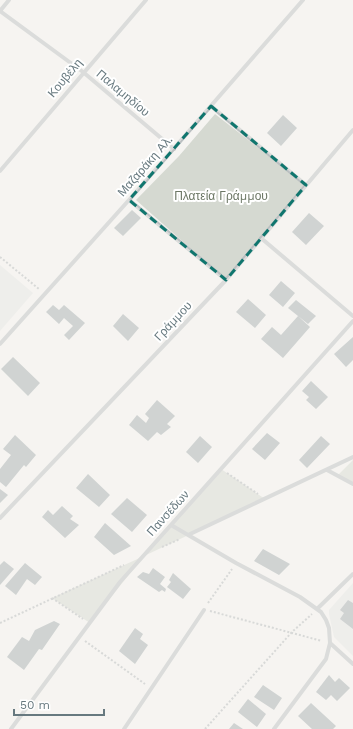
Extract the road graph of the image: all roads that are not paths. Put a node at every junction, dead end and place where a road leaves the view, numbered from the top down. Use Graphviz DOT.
graph roads {
  1 [pos="9,0"];
  2 [pos="146,0"];
  3 [pos="303,0"];
  4 [pos="0,11"];
  5 [pos="83,72"];
  6 [pos="211,106"];
  7 [pos="353,130"];
  8 [pos="174,149"];
  9 [pos="0,171"];
  10 [pos="306,185"];
  11 [pos="129,200"];
  12 [pos="261,238"];
  13 [pos="226,280"];
  14 [pos="353,316"];
  15 [pos="353,321"];
  16 [pos="0,344"];
  17 [pos="353,457"];
  18 [pos="327,470"];
  19 [pos="353,484"];
  20 [pos="0,518"];
  21 [pos="171,525"];
  22 [pos="188,535"];
  23 [pos="353,574"];
  24 [pos="317,609"];
  25 [pos="204,610"];
  26 [pos="330,643"];
  27 [pos="353,664"];
  28 [pos="11,729"];
  29 [pos="124,729"];
  30 [pos="274,729"];
  1 -- 4 [label="street"];
  2 -- 5 [label="street, Κουβέλη"];
  3 -- 6 [label="street, Μαζαράκη Αλ."];
  4 -- 5 [label="street, Παλαμηδίου"];
  5 -- 8 [label="street, Παλαμηδίου"];
  5 -- 9 [label="street, Κουβέλη"];
  6 -- 8 [label="street, Μαζαράκη Αλ."];
  6 -- 10 [label="street"];
  7 -- 10 [label="street, Γράμμου"];
  8 -- 11 [label="street, Μαζαράκη Αλ."];
  10 -- 12 [label="street, Γράμμου"];
  11 -- 13 [label="street"];
  11 -- 16 [label="street, Μαζαράκη Αλ."];
  12 -- 13 [label="street, Γράμμου"];
  12 -- 14 [label="street"];
  13 -- 20 [label="street, Γράμμου"];
  15 -- 21 [label="street, Πανσέδων"];
  17 -- 18 [label="street"];
  18 -- 19 [label="street"];
  18 -- 22 [label="street"];
  21 -- 22 [label="street"];
  21 -- 28 [label="street, Πανσέδων"];
  22 -- 24 [label="street"];
  23 -- 24 [label="street"];
  24 -- 26 [label="street"];
  25 -- 29 [label="street"];
  26 -- 27 [label="street"];
  26 -- 30 [label="street"];
}
